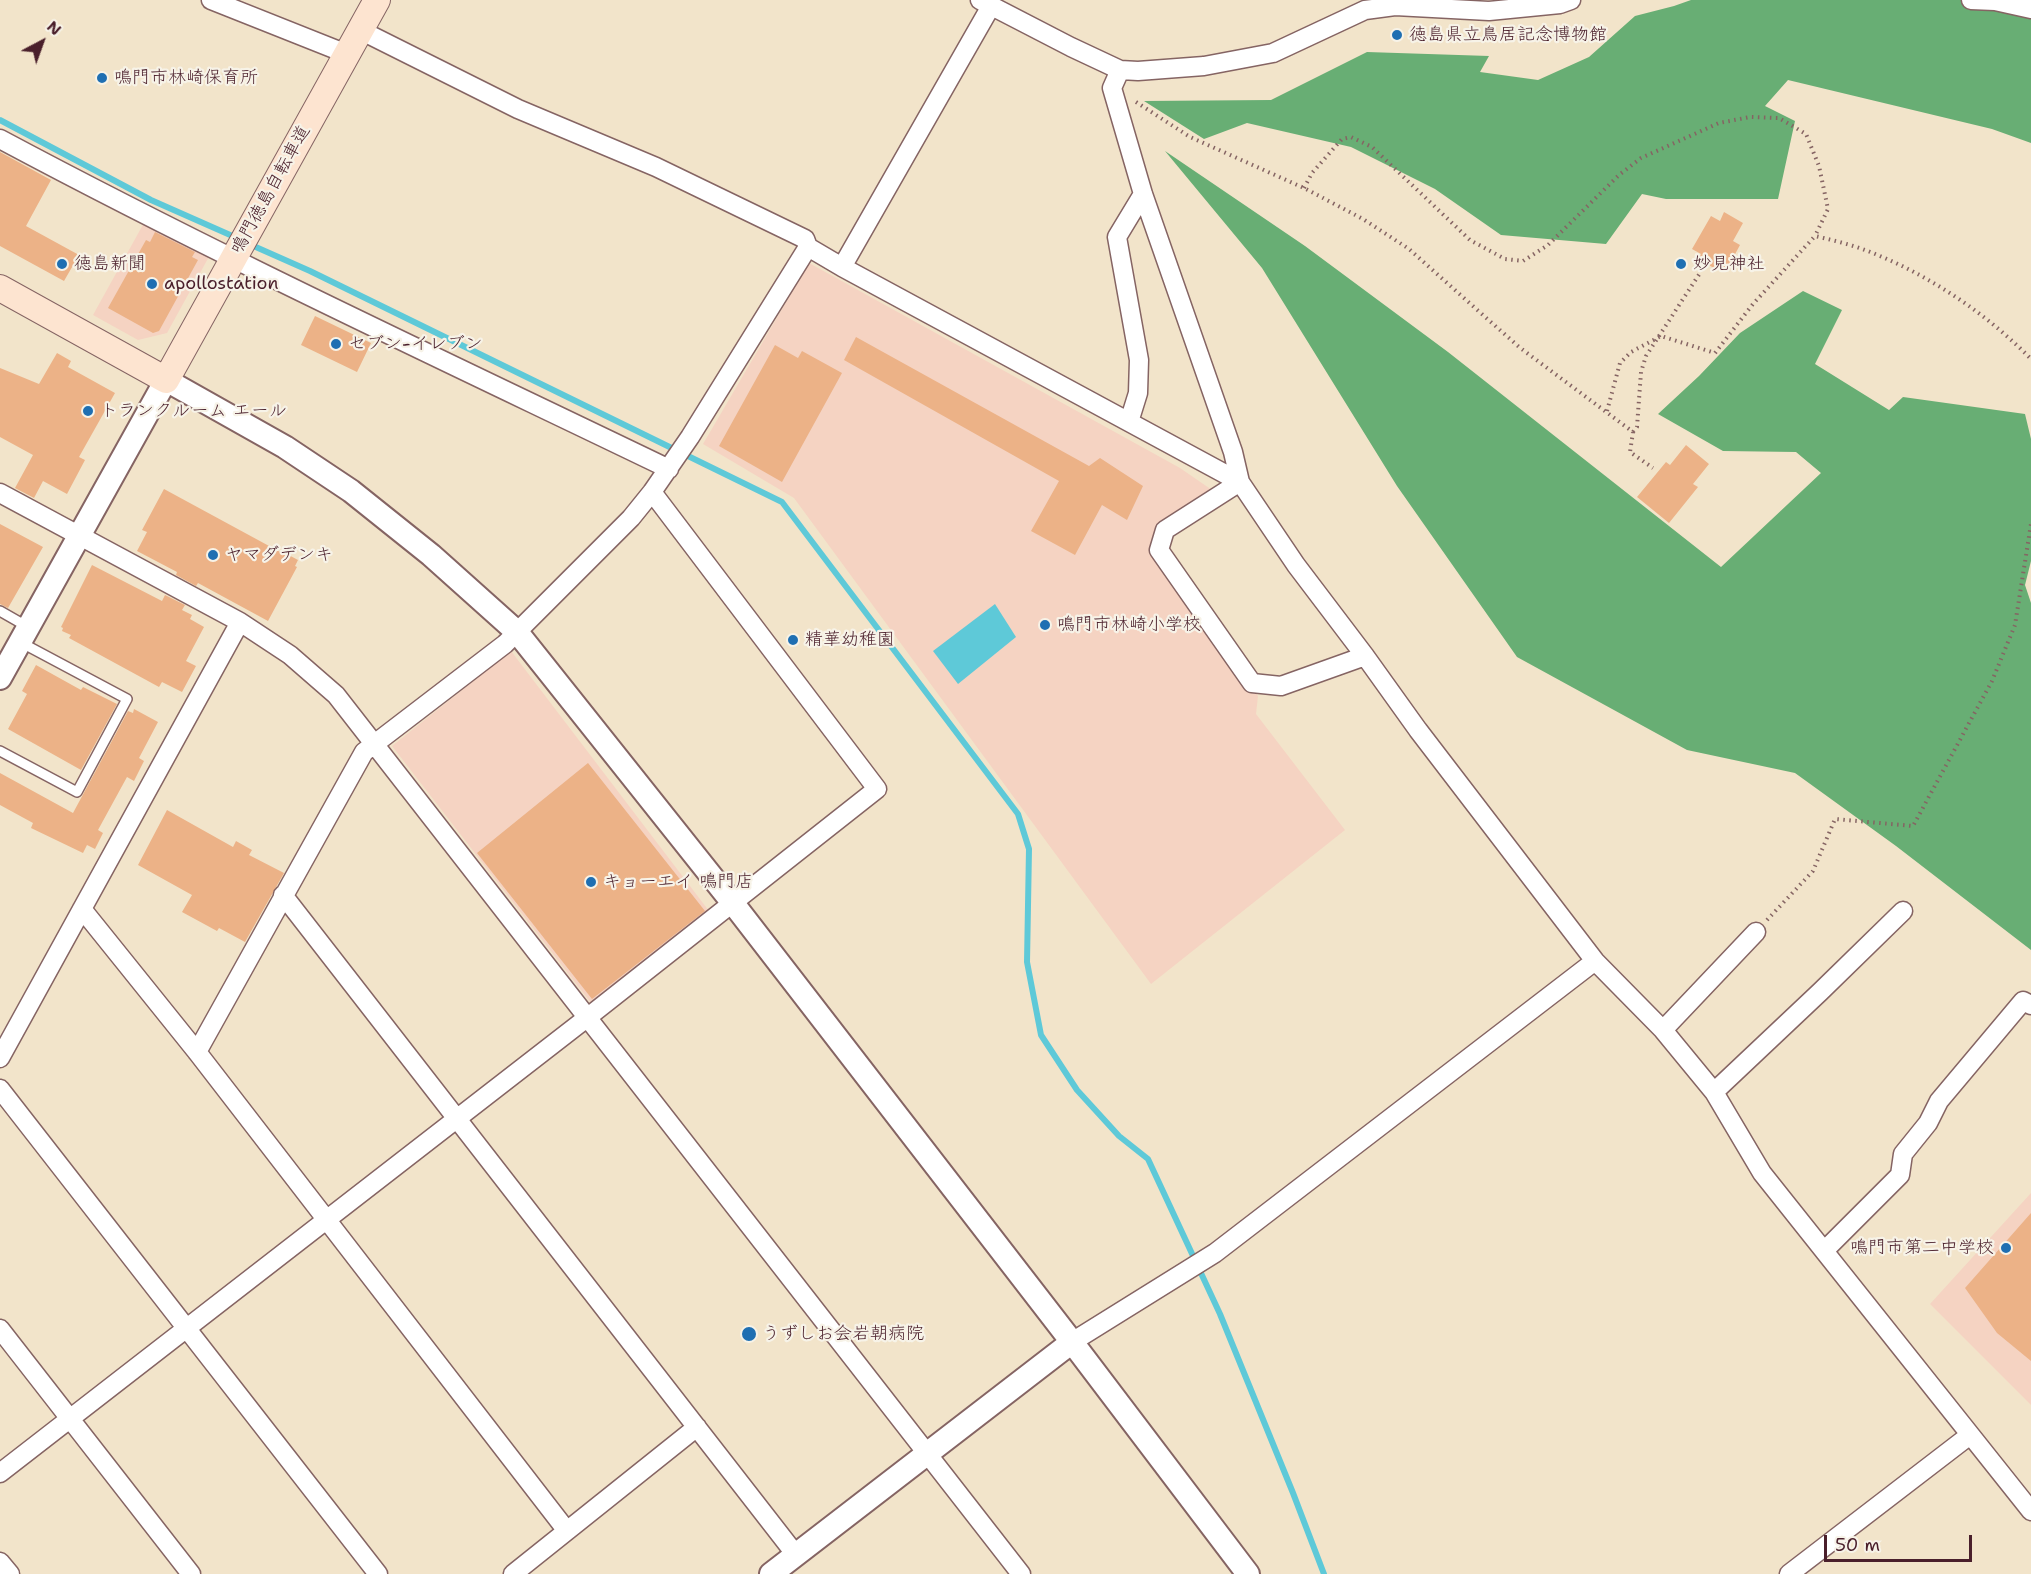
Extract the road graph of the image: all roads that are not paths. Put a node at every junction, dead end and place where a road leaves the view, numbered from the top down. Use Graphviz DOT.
graph roads {
  1 [pos="211,0"];
  2 [pos="377,0"];
  3 [pos="1571,0"];
  4 [pos="1971,0"];
  5 [pos="986,3"];
  6 [pos="2031,9"];
  7 [pos="360,30"];
  8 [pos="347,54"];
  9 [pos="1120,70"];
  10 [pos="0,140"];
  11 [pos="1143,194"];
  12 [pos="239,247"];
  13 [pos="808,248"];
  14 [pos="842,267"];
  15 [pos="0,288"];
  16 [pos="166,380"];
  17 [pos="1129,422"];
  18 [pos="671,466"];
  19 [pos="1240,482"];
  20 [pos="652,492"];
  21 [pos="0,493"];
  22 [pos="78,536"];
  23 [pos="0,611"];
  24 [pos="240,622"];
  25 [pos="517,632"];
  26 [pos="24,635"];
  27 [pos="1365,656"];
  28 [pos="0,678"];
  29 [pos="373,743"];
  30 [pos="0,751"];
  31 [pos="283,895"];
  32 [pos="732,902"];
  33 [pos="82,909"];
  34 [pos="1903,911"];
  35 [pos="1756,932"];
  36 [pos="1595,961"];
  37 [pos="2031,1005"];
  38 [pos="588,1017"];
  39 [pos="1663,1030"];
  40 [pos="196,1052"];
  41 [pos="0,1058"];
  42 [pos="0,1089"];
  43 [pos="1714,1092"];
  44 [pos="457,1118"];
  45 [pos="327,1221"];
  46 [pos="1824,1251"];
  47 [pos="187,1328"];
  48 [pos="0,1329"];
  49 [pos="1072,1342"];
  50 [pos="70,1418"];
  51 [pos="698,1427"];
  52 [pos="1970,1435"];
  53 [pos="927,1455"];
  54 [pos="0,1473"];
  55 [pos="2031,1511"];
  56 [pos="567,1531"];
  57 [pos="796,1555"];
  58 [pos="0,1562"];
  59 [pos="10,1574"];
  60 [pos="191,1574"];
  61 [pos="378,1574"];
  62 [pos="513,1574"];
  63 [pos="771,1574"];
  64 [pos="1021,1574"];
  65 [pos="1248,1574"];
  66 [pos="1789,1574"];
  1 -- 8 [label="street"];
  2 -- 7 [label="main road, 鳴門徳島自転車道"];
  3 -- 9 [label="street"];
  4 -- 6 [label="street"];
  5 -- 9 [label="street"];
  5 -- 14 [label="street"];
  7 -- 8 [label="main road, 鳴門徳島自転車道"];
  7 -- 13 [label="street"];
  8 -- 12 [label="main road, 鳴門徳島自転車道"];
  9 -- 11 [label="street"];
  10 -- 12 [label="street"];
  11 -- 17 [label="street"];
  11 -- 19 [label="street"];
  12 -- 16 [label="main road, 鳴門徳島自転車道"];
  12 -- 18 [label="street"];
  13 -- 14 [label="street"];
  13 -- 18 [label="street"];
  14 -- 17 [label="street"];
  15 -- 16 [label="main road"];
  16 -- 22 [label="street"];
  16 -- 25 [label="street"];
  17 -- 19 [label="street"];
  18 -- 20 [label="street"];
  19 -- 27 [label="street"];
  19 -- 27 [label="street"];
  20 -- 25 [label="street"];
  20 -- 32 [label="street"];
  21 -- 22 [label="street"];
  22 -- 24 [label="street"];
  22 -- 26 [label="street"];
  23 -- 26 [label="lane"];
  24 -- 29 [label="street"];
  24 -- 33 [label="street"];
  25 -- 29 [label="street"];
  25 -- 32 [label="street"];
  26 -- 28 [label="street"];
  26 -- 30 [label="lane"];
  27 -- 36 [label="street"];
  29 -- 31 [label="street"];
  29 -- 38 [label="street"];
  31 -- 40 [label="street"];
  31 -- 44 [label="street"];
  32 -- 38 [label="street"];
  32 -- 49 [label="street"];
  33 -- 40 [label="street"];
  33 -- 41 [label="street"];
  34 -- 43 [label="street"];
  35 -- 39 [label="street"];
  36 -- 39 [label="street"];
  36 -- 49 [label="street"];
  37 -- 46 [label="street"];
  38 -- 44 [label="street"];
  38 -- 53 [label="street"];
  39 -- 43 [label="street"];
  40 -- 45 [label="street"];
  42 -- 47 [label="street"];
  43 -- 46 [label="street"];
  44 -- 45 [label="street"];
  44 -- 51 [label="street"];
  45 -- 47 [label="street"];
  45 -- 56 [label="street"];
  46 -- 52 [label="street"];
  47 -- 50 [label="street"];
  47 -- 61 [label="street"];
  48 -- 50 [label="street"];
  49 -- 53 [label="street"];
  49 -- 65 [label="street"];
  50 -- 54 [label="street"];
  50 -- 60 [label="street"];
  51 -- 56 [label="street"];
  51 -- 57 [label="street"];
  52 -- 55 [label="street"];
  52 -- 66 [label="street"];
  53 -- 57 [label="street"];
  53 -- 64 [label="street"];
  56 -- 62 [label="street"];
  57 -- 63 [label="street"];
  58 -- 59 [label="street"];
}
